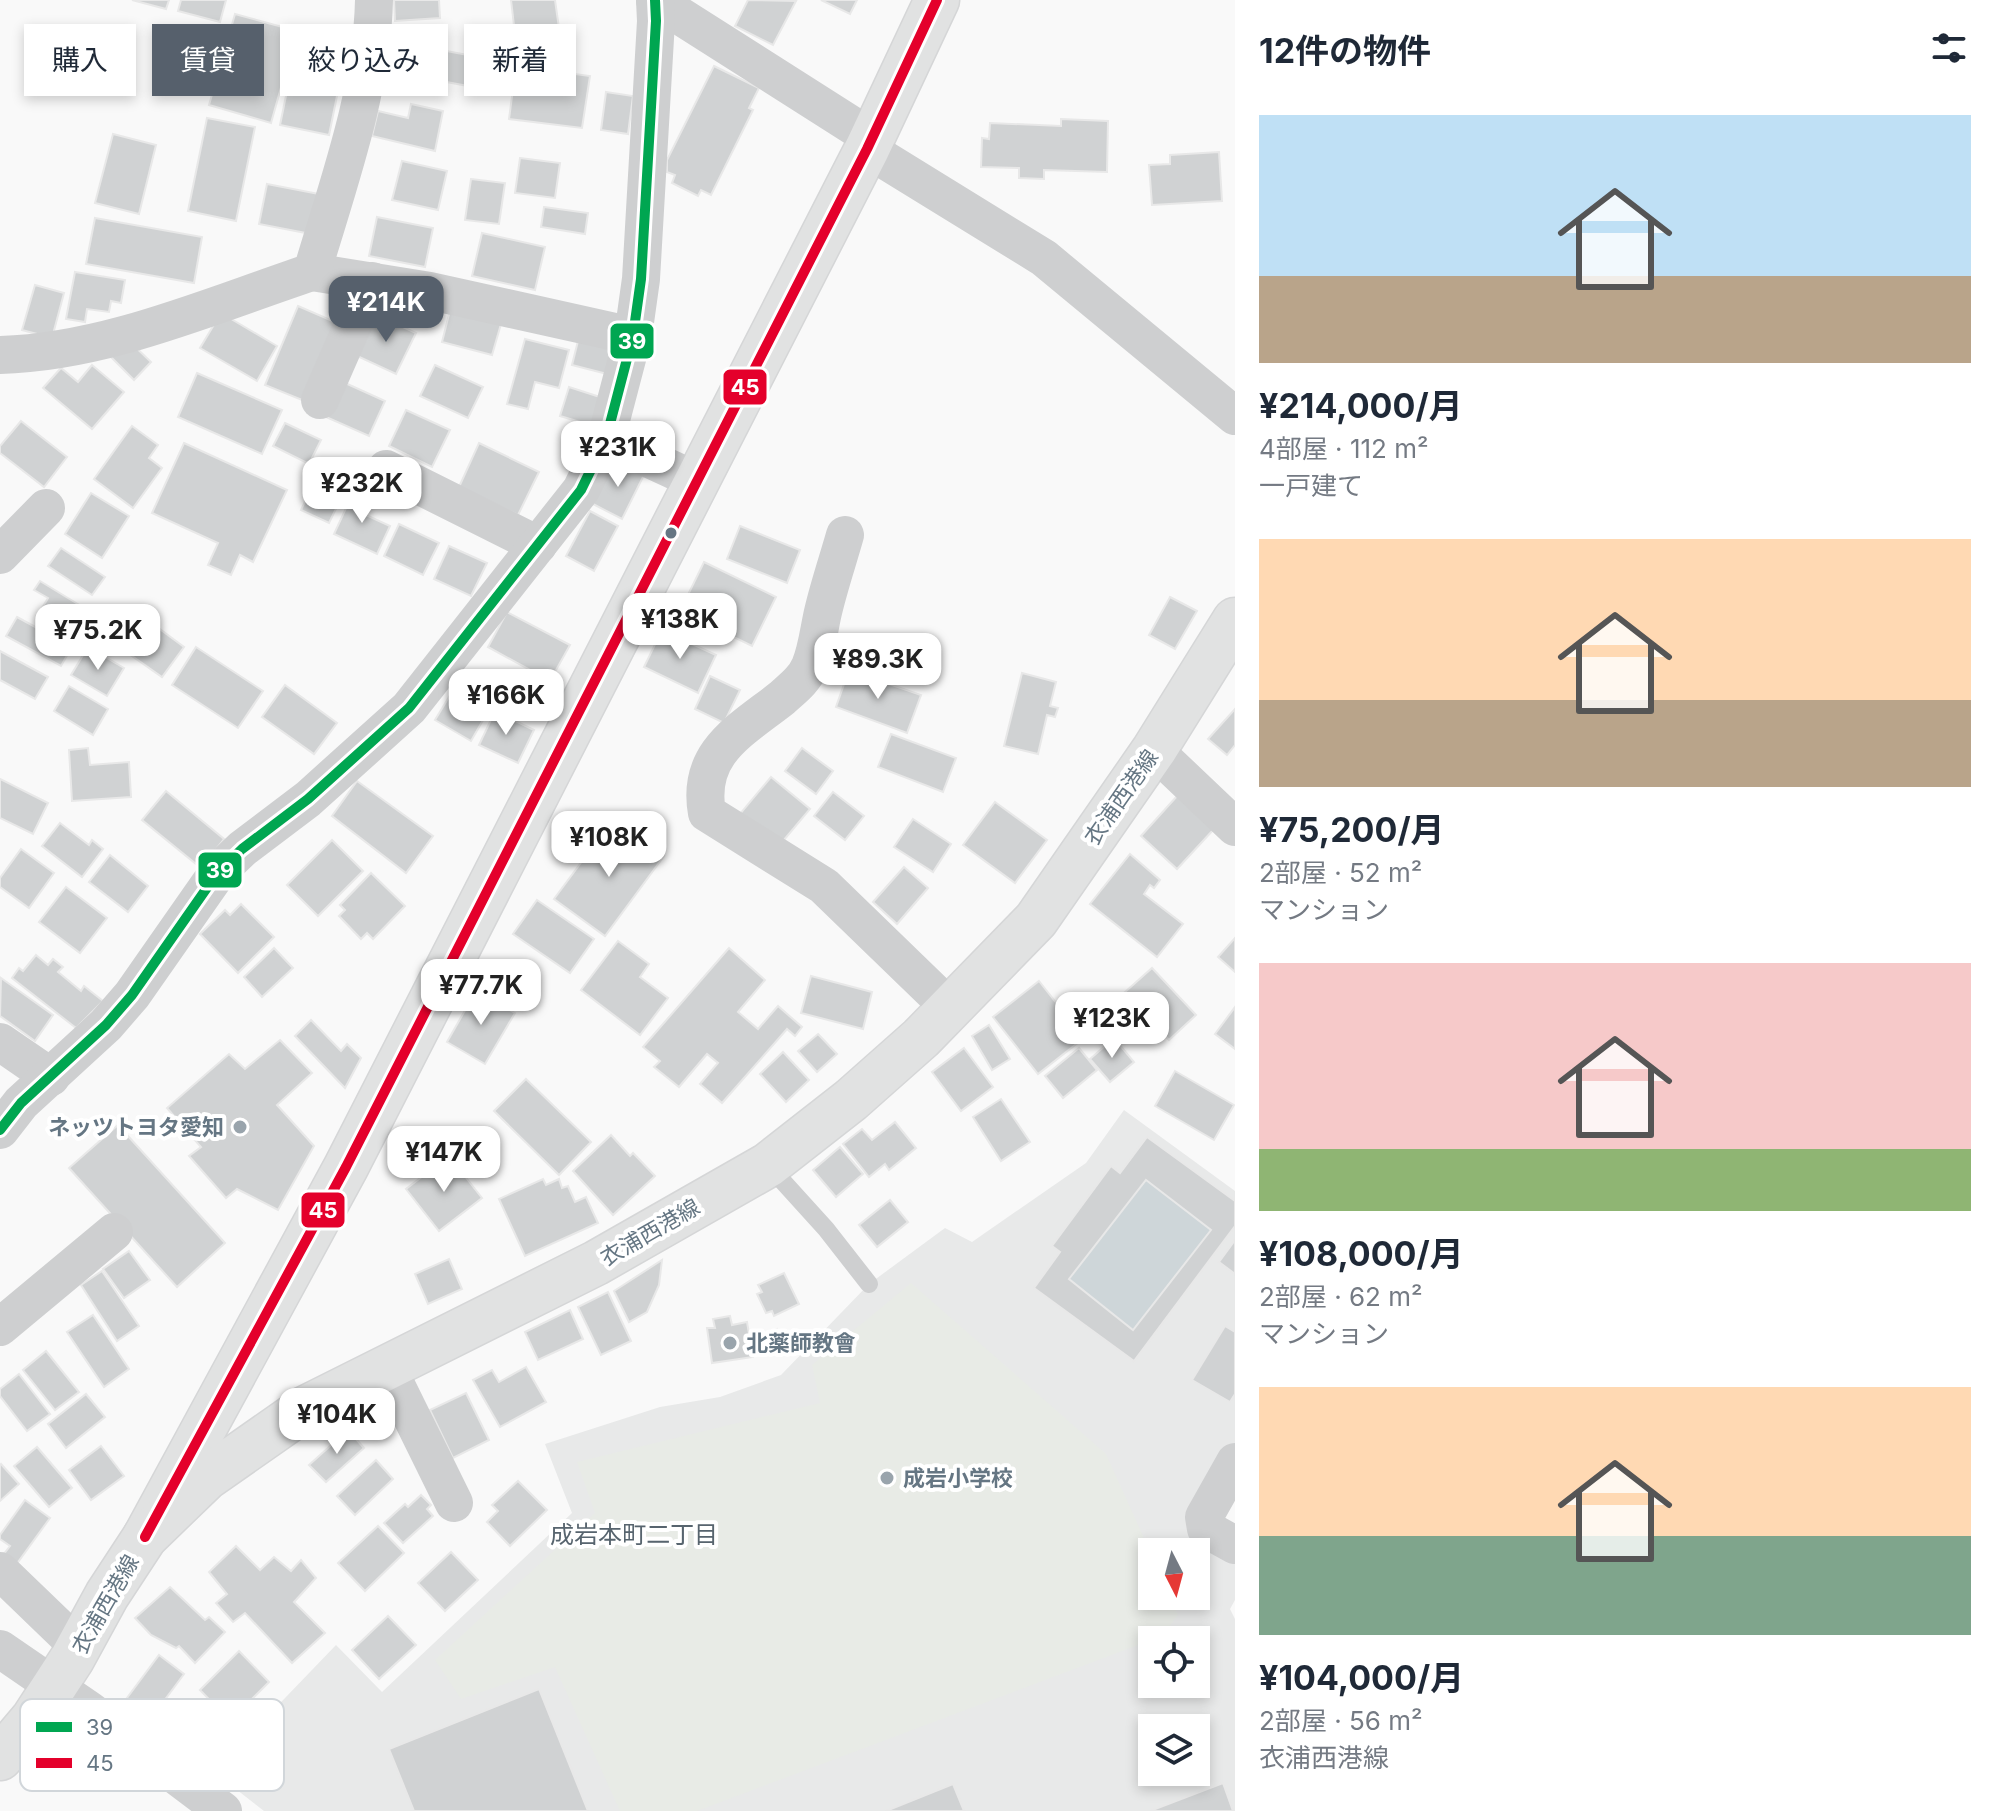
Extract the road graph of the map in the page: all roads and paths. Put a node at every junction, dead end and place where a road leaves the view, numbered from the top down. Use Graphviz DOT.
graph roads {
  1 [pos="374,0"];
  2 [pos="655,0"];
  3 [pos="937,0"];
  4 [pos="869,144"];
  5 [pos="312,272"];
  6 [pos="372,281"];
  7 [pos="633,336"];
  8 [pos="0,355"];
  9 [pos="320,400"];
  10 [pos="1235,416"];
  11 [pos="606,439"];
  12 [pos="386,469"];
  13 [pos="697,481"];
  14 [pos="46,508"];
  15 [pos="845,535"];
  16 [pos="538,545"];
  17 [pos="0,555"];
  18 [pos="1235,620"];
  19 [pos="1154,750"];
  20 [pos="1235,827"];
  21 [pos="951,1009"];
  22 [pos="0,1042"];
  23 [pos="51,1077"];
  24 [pos="0,1130"];
  25 [pos="768,1165"];
  26 [pos="114,1232"];
  27 [pos="869,1284"];
  28 [pos="0,1327"];
  29 [pos="387,1367"];
  30 [pos="224,1390"];
  31 [pos="271,1431"];
  32 [pos="1235,1462"];
  33 [pos="454,1503"];
  34 [pos="145,1537"];
  35 [pos="1235,1545"];
  36 [pos="0,1571"];
  37 [pos="79,1647"];
  38 [pos="0,1649"];
  39 [pos="55,1686"];
  40 [pos="46,1699"];
  41 [pos="72,1699"];
  42 [pos="20,1734"];
  43 [pos="0,1758"];
  44 [pos="196,1791"];
  45 [pos="223,1811"];
  1 -- 5 [label="street"];
  2 -- 4 [label="street"];
  2 -- 7 [label="street"];
  3 -- 4 [label="street"];
  4 -- 10 [label="street"];
  4 -- 13 [label="street"];
  5 -- 6 [label="street"];
  5 -- 8 [label="street"];
  6 -- 7 [label="street"];
  6 -- 9 [label="street"];
  7 -- 11 [label="street"];
  11 -- 13 [label="street"];
  11 -- 16 [label="street"];
  12 -- 16 [label="street"];
  13 -- 30 [label="street"];
  14 -- 17 [label="street"];
  15 -- 21 [label="street"];
  16 -- 23 [label="street"];
  18 -- 19 [label="street, 衣浦西港線"];
  19 -- 20 [label="street"];
  19 -- 21 [label="street, 衣浦西港線"];
  21 -- 25 [label="street, 衣浦西港線"];
  22 -- 23 [label="street"];
  23 -- 24 [label="street"];
  25 -- 27 [label="lane"];
  25 -- 29 [label="street, 衣浦西港線"];
  26 -- 28 [label="street"];
  29 -- 31 [label="street, 衣浦西港線"];
  29 -- 33 [label="street"];
  30 -- 31 [label="street"];
  30 -- 34 [label="street"];
  31 -- 34 [label="street, 衣浦西港線"];
  32 -- 35 [label="street"];
  34 -- 37 [label="street, 衣浦西港線"];
  36 -- 37 [label="street"];
  37 -- 39 [label="street, 衣浦西港線"];
  38 -- 39 [label="street"];
  39 -- 40 [label="street, 衣浦西港線"];
  39 -- 41 [label="street"];
  42 -- 43 [label="street, 衣浦西港線"];
  44 -- 45 [label="street"];
}
